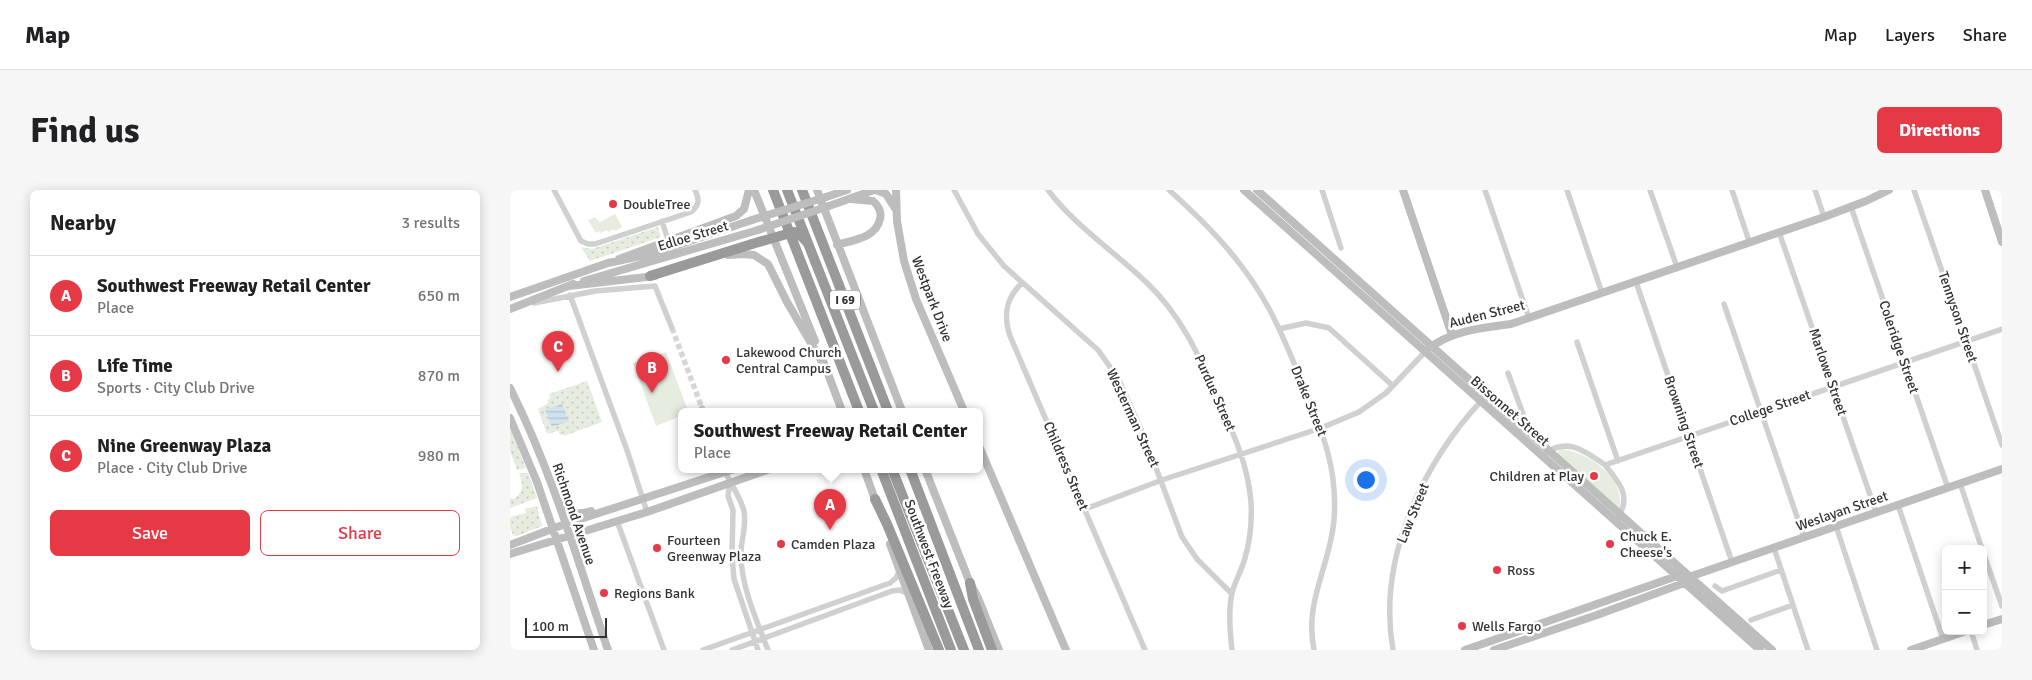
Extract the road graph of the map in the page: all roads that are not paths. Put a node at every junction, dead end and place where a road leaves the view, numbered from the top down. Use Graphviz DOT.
graph roads {
  1 [pos="554,190"];
  2 [pos="695,190"];
  3 [pos="749,190"];
  4 [pos="754,190"];
  5 [pos="773,190"];
  6 [pos="786,190"];
  7 [pos="802,190"];
  8 [pos="818,190"];
  9 [pos="847,190"];
  10 [pos="875,190"];
  11 [pos="896,190"];
  12 [pos="954,190"];
  13 [pos="1048,190"];
  14 [pos="1168,190"];
  15 [pos="1244,190"];
  16 [pos="1257,190"];
  17 [pos="1322,190"];
  18 [pos="1403,190"];
  19 [pos="1485,190"];
  20 [pos="1567,190"];
  21 [pos="1650,190"];
  22 [pos="1732,190"];
  23 [pos="1815,190"];
  24 [pos="1890,190"];
  25 [pos="1914,190"];
  26 [pos="1985,190"];
  27 [pos="850,199"];
  28 [pos="1851,207"];
  29 [pos="897,210"];
  30 [pos="796,212"];
  31 [pos="1824,217"];
  32 [pos="662,221"];
  33 [pos="1779,232"];
  34 [pos="668,240"];
  35 [pos="1749,241"];
  36 [pos="807,242"];
  37 [pos="2002,242"];
  38 [pos="838,245"];
  39 [pos="1342,248"];
  40 [pos="1336,261"];
  41 [pos="608,263"];
  42 [pos="1677,267"];
  43 [pos="1331,268"];
  44 [pos="650,276"];
  45 [pos="1636,282"];
  46 [pos="1022,283"];
  47 [pos="568,286"];
  48 [pos="537,288"];
  49 [pos="1602,293"];
  50 [pos="570,295"];
  51 [pos="510,297"];
  52 [pos="540,297"];
  53 [pos="1724,304"];
  54 [pos="519,305"];
  55 [pos="510,309"];
  56 [pos="1529,318"];
  57 [pos="672,328"];
  58 [pos="1279,329"];
  59 [pos="2002,329"];
  60 [pos="1452,335"];
  61 [pos="1966,341"];
  62 [pos="1577,342"];
  63 [pos="1432,346"];
  64 [pos="1425,352"];
  65 [pos="1904,362"];
  66 [pos="825,367"];
  67 [pos="1508,373"];
  68 [pos="1392,385"];
  69 [pos="1833,387"];
  70 [pos="510,388"];
  71 [pos="1483,398"];
  72 [pos="841,408"];
  73 [pos="858,408"];
  74 [pos="868,408"];
  75 [pos="873,408"];
  76 [pos="887,408"];
  77 [pos="901,408"];
  78 [pos="963,408"];
  79 [pos="1762,411"];
  80 [pos="524,416"];
  81 [pos="511,420"];
  82 [pos="1520,425"];
  83 [pos="1321,428"];
  84 [pos="1518,434"];
  85 [pos="1689,436"];
  86 [pos="2002,445"];
  87 [pos="1545,453"];
  88 [pos="1242,454"];
  89 [pos="983,455"];
  90 [pos="1618,461"];
  91 [pos="1605,465"];
  92 [pos="2002,469"];
  93 [pos="717,473"];
  94 [pos="726,473"];
  95 [pos="755,473"];
  96 [pos="865,473"];
  97 [pos="883,473"];
  98 [pos="894,473"];
  99 [pos="897,473"];
  100 [pos="912,473"];
  101 [pos="927,473"];
  102 [pos="1162,480"];
  103 [pos="730,483"];
  104 [pos="1960,484"];
  105 [pos="1948,488"];
  106 [pos="556,498"];
  107 [pos="875,499"];
  108 [pos="644,500"];
  109 [pos="1898,505"];
  110 [pos="620,507"];
  111 [pos="1085,509"];
  112 [pos="647,512"];
  113 [pos="1876,512"];
  114 [pos="1618,517"];
  115 [pos="617,521"];
  116 [pos="565,524"];
  117 [pos="1836,526"];
  118 [pos="553,529"];
  119 [pos="569,536"];
  120 [pos="1804,537"];
  121 [pos="556,539"];
  122 [pos="510,545"];
  123 [pos="1981,545"];
  124 [pos="1774,548"];
  125 [pos="510,554"];
  126 [pos="1732,562"];
  127 [pos="1987,562"];
  128 [pos="900,570"];
  129 [pos="1781,570"];
  130 [pos="1677,576"];
  131 [pos="936,577"];
  132 [pos="1687,580"];
  133 [pos="970,582"];
  134 [pos="1715,586"];
  135 [pos="908,594"];
  136 [pos="1232,594"];
  137 [pos="847,599"];
  138 [pos="1594,605"];
  139 [pos="1793,605"];
  140 [pos="2002,606"];
  141 [pos="850,607"];
  142 [pos="1597,616"];
  143 [pos="2002,619"];
  144 [pos="1751,620"];
  145 [pos="1987,624"];
  146 [pos="760,630"];
  147 [pos="752,633"];
  148 [pos="1954,635"];
  149 [pos="1972,635"];
  150 [pos="1503,637"];
  151 [pos="764,638"];
  152 [pos="1942,639"];
  153 [pos="755,641"];
  154 [pos="1506,646"];
  155 [pos="594,650"];
  156 [pos="608,650"];
  157 [pos="664,650"];
  158 [pos="703,650"];
  159 [pos="732,650"];
  160 [pos="758,650"];
  161 [pos="768,650"];
  162 [pos="929,650"];
  163 [pos="939,650"];
  164 [pos="951,650"];
  165 [pos="964,650"];
  166 [pos="979,650"];
  167 [pos="992,650"];
  168 [pos="999,650"];
  169 [pos="1066,650"];
  170 [pos="1145,650"];
  171 [pos="1232,650"];
  172 [pos="1314,650"];
  173 [pos="1393,650"];
  174 [pos="1465,650"];
  175 [pos="1494,650"];
  176 [pos="1760,650"];
  177 [pos="1772,650"];
  178 [pos="1808,650"];
  179 [pos="1878,650"];
  180 [pos="1911,650"];
  181 [pos="1977,650"];
  1 -- 32 [label="street"];
  2 -- 32 [label="street"];
  3 -- 34 [label="main road"];
  4 -- 66 [label="main road"];
  5 -- 73 [label="highway, I 69"];
  6 -- 30 [label="highway"];
  6 -- 74 [label="highway"];
  7 -- 76 [label="highway, I 69"];
  8 -- 38 [label="main road"];
  9 -- 30 [label="main road, Edloe Street, bridge"];
  10 -- 27 [label="main road, Edloe Street"];
  10 -- 29 [label="main road"];
  11 -- 29 [label="main road, Westpark Drive"];
  12 -- 46 [label="street, Westerman Street"];
  13 -- 88 [label="street, Purdue Street"];
  14 -- 58 [label="street, Drake Street"];
  15 -- 43 [label="main road, Bissonnet Street"];
  16 -- 40 [label="main road, Bissonnet Street"];
  17 -- 39 [label="street"];
  18 -- 60 [label="main road"];
  19 -- 56 [label="street"];
  20 -- 49 [label="street"];
  21 -- 42 [label="street"];
  22 -- 35 [label="street"];
  23 -- 31 [label="street"];
  24 -- 28 [label="main road, Auden Street"];
  25 -- 61 [label="street, Tennyson Street"];
  26 -- 37 [label="main road"];
  27 -- 30 [label="main road, Edloe Street, bridge"];
  27 -- 38 [label="main road"];
  28 -- 31 [label="main road, Auden Street"];
  28 -- 65 [label="street, Coleridge Street"];
  29 -- 78 [label="main road, Westpark Drive"];
  30 -- 36 [label="highway"];
  30 -- 41 [label="main road, Edloe Street, bridge"];
  30 -- 47 [label="main road, Edloe Street, bridge"];
  31 -- 33 [label="main road, Auden Street"];
  32 -- 34 [label="street"];
  33 -- 35 [label="main road, Auden Street"];
  33 -- 69 [label="street, Marlowe Street"];
  34 -- 41 [label="main road"];
  35 -- 42 [label="main road, Auden Street"];
  36 -- 44 [label="highway, bridge"];
  36 -- 75 [label="highway"];
  38 -- 77 [label="main road"];
  40 -- 43 [label="main road"];
  40 -- 63 [label="main road, Bissonnet Street"];
  41 -- 48 [label="main road, Edloe Street"];
  42 -- 45 [label="main road, Auden Street"];
  43 -- 64 [label="main road, Bissonnet Street"];
  44 -- 47 [label="main road"];
  44 -- 66 [label="main road"];
  45 -- 49 [label="main road, Auden Street"];
  45 -- 85 [label="street, Browning Street"];
  46 -- 102 [label="street, Westerman Street"];
  46 -- 111 [label="street, Childress Street"];
  47 -- 52 [label="main road, Edloe Street"];
  48 -- 51 [label="main road, Edloe Street"];
  48 -- 52 [label="main road"];
  49 -- 56 [label="main road, Auden Street"];
  50 -- 54 [label="street, Edloe Street"];
  50 -- 57 [label="street, Edloe Street"];
  50 -- 108 [label="street"];
  52 -- 54 [label="main road, Edloe Street"];
  53 -- 79 [label="street"];
  54 -- 55 [label="main road, Edloe Street"];
  56 -- 60 [label="main road, Auden Street"];
  58 -- 68 [label="street"];
  58 -- 83 [label="street, Drake Street"];
  59 -- 61 [label="street, College Street"];
  60 -- 63 [label="main road, Auden Street"];
  61 -- 65 [label="street, College Street"];
  61 -- 86 [label="street, Tennyson Street"];
  62 -- 90 [label="street"];
  63 -- 64 [label="main road, Auden Street"];
  63 -- 71 [label="main road, Bissonnet Street"];
  64 -- 68 [label="street, Auden Street"];
  64 -- 71 [label="main road, Bissonnet Street"];
  65 -- 69 [label="street, College Street"];
  65 -- 105 [label="street, Coleridge Street"];
  66 -- 72 [label="main road"];
  67 -- 82 [label="street"];
  68 -- 83 [label="street, Auden Street"];
  69 -- 79 [label="street, College Street"];
  69 -- 113 [label="street, Marlowe Street"];
  70 -- 80 [label="main road, Richmond Avenue"];
  71 -- 82 [label="main road, Bissonnet Street"];
  71 -- 84 [label="main road, Bissonnet Street"];
  71 -- 173 [label="street, Law Street"];
  79 -- 85 [label="street, College Street"];
  79 -- 120 [label="street"];
  80 -- 81 [label="main road"];
  80 -- 106 [label="main road, Richmond Avenue"];
  81 -- 118 [label="main road, Richmond Avenue"];
  82 -- 84 [label="street"];
  82 -- 87 [label="main road, Bissonnet Street"];
  83 -- 88 [label="street, Auden Street"];
  83 -- 172 [label="street, Drake Street"];
  84 -- 87 [label="main road, Bissonnet Street"];
  85 -- 90 [label="street, College Street"];
  85 -- 126 [label="street, Browning Street"];
  87 -- 91 [label="street"];
  87 -- 114 [label="main road, Bissonnet Street"];
  88 -- 102 [label="street, Auden Street"];
  88 -- 136 [label="street, Purdue Street"];
  89 -- 169 [label="main road"];
  90 -- 91 [label="street, College Street"];
  91 -- 114 [label="street"];
  92 -- 104 [label="main road, Weslayan Street"];
  93 -- 108 [label="main road"];
  94 -- 103 [label="street"];
  95 -- 103 [label="main road"];
  96 -- 107 [label="main road"];
  97 -- 164 [label="highway, Southwest Freeway"];
  98 -- 131 [label="highway"];
  99 -- 131 [label="highway"];
  100 -- 166 [label="highway, Southwest Freeway"];
  101 -- 133 [label="main road"];
  102 -- 111 [label="street, Auden Street"];
  102 -- 136 [label="street, Westerman Street"];
  103 -- 112 [label="main road"];
  103 -- 146 [label="street"];
  103 -- 147 [label="street"];
  104 -- 105 [label="main road, Weslayan Street"];
  104 -- 123 [label="street"];
  105 -- 109 [label="main road, Weslayan Street"];
  106 -- 110 [label="main road"];
  106 -- 116 [label="main road, Richmond Avenue"];
  107 -- 128 [label="main road"];
  107 -- 163 [label="highway"];
  108 -- 110 [label="main road"];
  108 -- 112 [label="street"];
  109 -- 113 [label="main road, Weslayan Street"];
  109 -- 152 [label="street"];
  110 -- 116 [label="main road"];
  111 -- 170 [label="street, Childress Street"];
  112 -- 115 [label="main road"];
  113 -- 117 [label="main road, Weslayan Street"];
  114 -- 130 [label="main road, Bissonnet Street"];
  114 -- 132 [label="main road, Bissonnet Street"];
  115 -- 119 [label="main road"];
  115 -- 157 [label="street"];
  116 -- 118 [label="main road"];
  116 -- 119 [label="main road, Richmond Avenue"];
  117 -- 120 [label="main road, Weslayan Street"];
  117 -- 179 [label="street"];
  118 -- 121 [label="main road, Richmond Avenue"];
  118 -- 122 [label="main road"];
  119 -- 121 [label="main road"];
  119 -- 156 [label="main road, Richmond Avenue"];
  120 -- 124 [label="main road, Weslayan Street"];
  121 -- 125 [label="main road"];
  121 -- 155 [label="main road, Richmond Avenue"];
  124 -- 126 [label="main road, Weslayan Street"];
  124 -- 129 [label="street"];
  126 -- 132 [label="main road, Weslayan Street"];
  127 -- 140 [label="street"];
  128 -- 135 [label="main road"];
  128 -- 137 [label="street"];
  129 -- 134 [label="street"];
  129 -- 139 [label="street"];
  130 -- 132 [label="main road, Weslayan Street"];
  130 -- 138 [label="main road, Weslayan Street"];
  131 -- 165 [label="highway"];
  132 -- 142 [label="main road, Weslayan Street"];
  132 -- 176 [label="main road, Bissonnet Street"];
  132 -- 177 [label="main road, Bissonnet Street"];
  133 -- 167 [label="highway"];
  133 -- 168 [label="main road"];
  135 -- 141 [label="street"];
  135 -- 162 [label="main road"];
  136 -- 171 [label="street, Purdue Street"];
  137 -- 141 [label="street"];
  137 -- 146 [label="street"];
  138 -- 142 [label="main road"];
  138 -- 150 [label="main road, Weslayan Street"];
  139 -- 144 [label="street"];
  139 -- 178 [label="street"];
  141 -- 151 [label="street"];
  142 -- 154 [label="main road, Weslayan Street"];
  143 -- 145 [label="main road"];
  146 -- 147 [label="street"];
  146 -- 151 [label="street"];
  147 -- 153 [label="street"];
  147 -- 158 [label="street"];
  148 -- 152 [label="main road"];
  149 -- 181 [label="street"];
  150 -- 154 [label="main road"];
  150 -- 174 [label="main road, Weslayan Street"];
  151 -- 153 [label="street"];
  151 -- 161 [label="street"];
  152 -- 180 [label="main road"];
  153 -- 159 [label="street"];
  153 -- 160 [label="street"];
  154 -- 175 [label="main road, Weslayan Street"];
}
